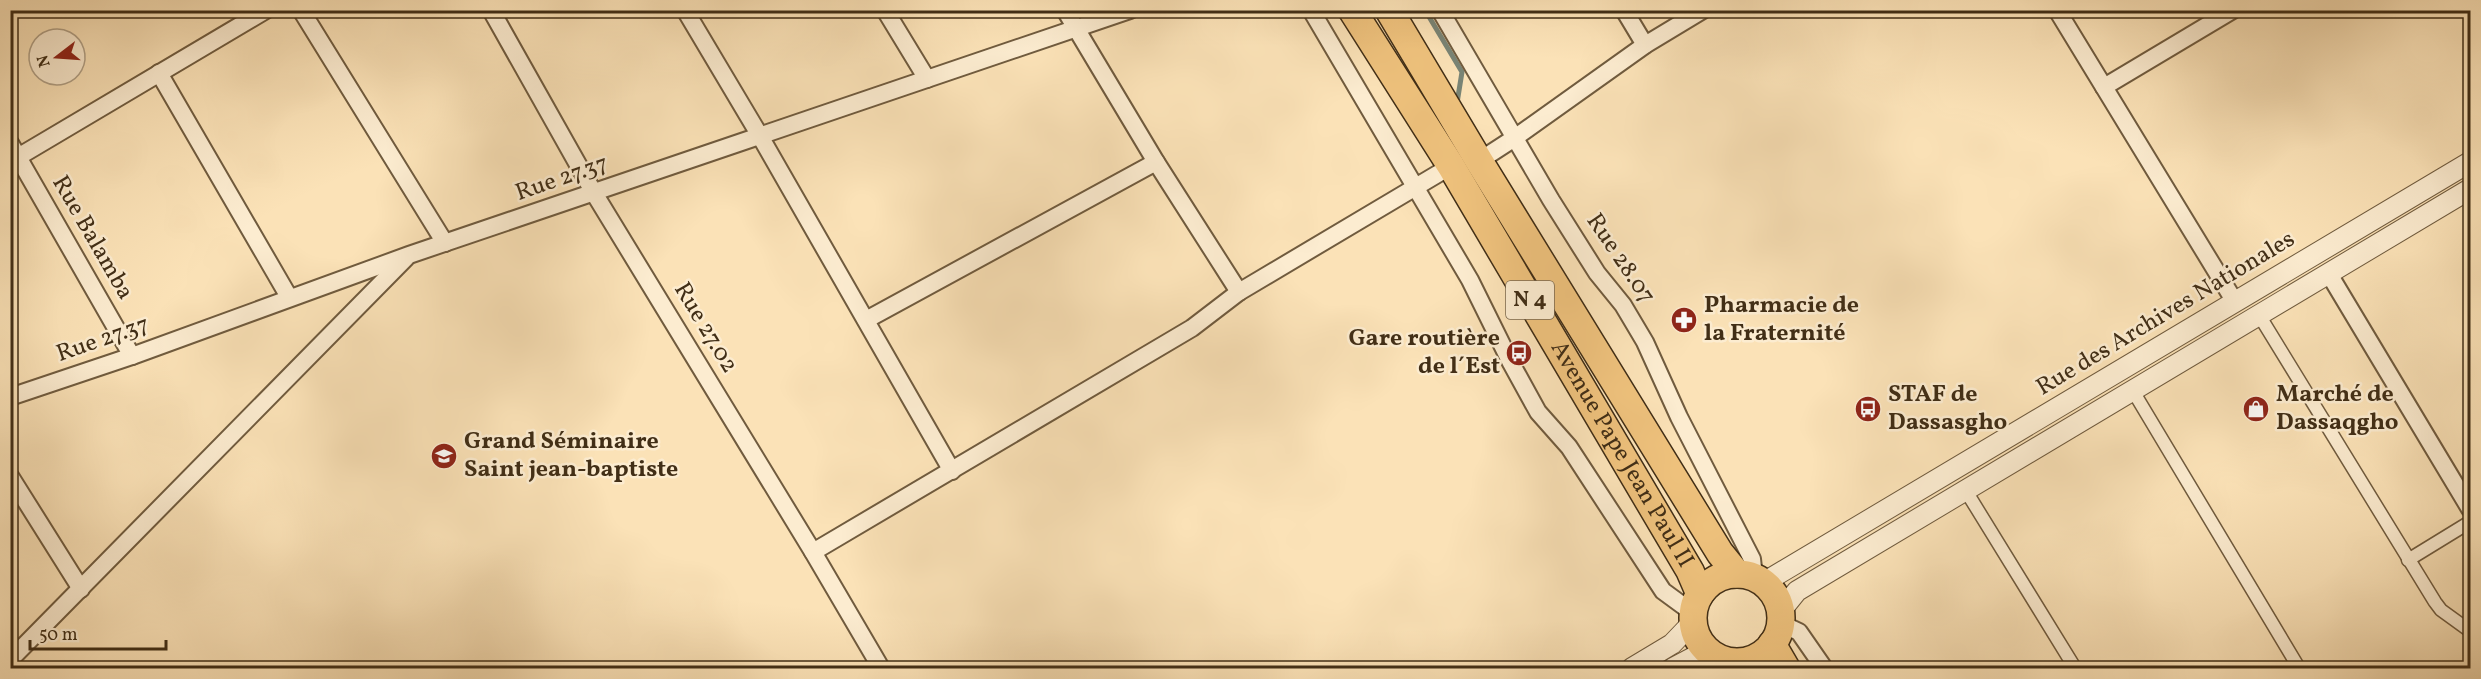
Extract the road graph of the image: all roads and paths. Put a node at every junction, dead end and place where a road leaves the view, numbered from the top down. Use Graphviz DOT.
graph roads {
  1 [pos="266,10"];
  2 [pos="301,10"];
  3 [pos="491,10"];
  4 [pos="685,10"];
  5 [pos="885,10"];
  6 [pos="1065,10"];
  7 [pos="1130,10"];
  8 [pos="1311,10"];
  9 [pos="1352,10"];
  10 [pos="1389,10"];
  11 [pos="1440,10"];
  12 [pos="1624,10"];
  13 [pos="1703,10"];
  14 [pos="2057,10"];
  15 [pos="2233,10"];
  16 [pos="1075,29"];
  17 [pos="1645,45"];
  18 [pos="159,73"];
  19 [pos="927,79"];
  20 [pos="2104,87"];
  21 [pos="760,136"];
  22 [pos="1516,137"];
  23 [pos="14,150"];
  24 [pos="1479,161"];
  25 [pos="1156,162"];
  26 [pos="2470,162"];
  27 [pos="1451,166"];
  28 [pos="1416,186"];
  29 [pos="2470,189"];
  30 [pos="594,193"];
  31 [pos="445,243"];
  32 [pos="409,255"];
  33 [pos="2329,274"];
  34 [pos="1239,292"];
  35 [pos="289,297"];
  36 [pos="2235,302"];
  37 [pos="2259,315"];
  38 [pos="866,320"];
  39 [pos="132,356"];
  40 [pos="2133,391"];
  41 [pos="10,397"];
  42 [pos="952,471"];
  43 [pos="10,476"];
  44 [pos="1966,491"];
  45 [pos="2470,509"];
  46 [pos="2470,522"];
  47 [pos="813,552"];
  48 [pos="2408,560"];
  49 [pos="1752,578"];
  50 [pos="81,589"];
  51 [pos="1695,610"];
  52 [pos="1777,626"];
  53 [pos="2470,631"];
  54 [pos="10,660"];
  55 [pos="1723,661"];
  56 [pos="881,669"];
  57 [pos="1632,669"];
  58 [pos="1673,669"];
  59 [pos="1786,669"];
  60 [pos="1824,669"];
  61 [pos="2075,669"];
  62 [pos="2299,669"];
  1 -- 18 [label="street"];
  2 -- 31 [label="street"];
  3 -- 30 [label="street, Rue 27.02"];
  4 -- 21 [label="street"];
  5 -- 19 [label="street"];
  6 -- 16 [label="street"];
  7 -- 16 [label="street, Rue 27.37"];
  8 -- 28 [label="street"];
  9 -- 27 [label="highway, Avenue Pape Jean Paul II / N 4"];
  10 -- 24 [label="highway, Avenue Pape Jean Paul II / N 4"];
  11 -- 22 [label="street, Rue 28.07"];
  12 -- 17 [label="street"];
  13 -- 17 [label="street"];
  14 -- 20 [label="street"];
  15 -- 20 [label="street"];
  16 -- 19 [label="street, Rue 27.37"];
  16 -- 25 [label="street"];
  17 -- 22 [label="street"];
  18 -- 23 [label="street"];
  18 -- 35 [label="street"];
  19 -- 21 [label="street, Rue 27.37"];
  20 -- 36 [label="street"];
  21 -- 30 [label="street, Rue 27.37"];
  21 -- 38 [label="street"];
  22 -- 24 [label="street"];
  22 -- 49 [label="street, Rue 28.07"];
  23 -- 39 [label="street, Rue Balamba"];
  24 -- 49 [label="highway, Avenue Pape Jean Paul II / N 4"];
  25 -- 34 [label="street"];
  25 -- 38 [label="street"];
  26 -- 36 [label="street, Rue des Archives Nationales"];
  27 -- 28 [label="street"];
  27 -- 51 [label="highway, Avenue Pape Jean Paul II / N 4"];
  28 -- 34 [label="street"];
  28 -- 51 [label="street"];
  29 -- 33 [label="street, Rue des Archives Nationales"];
  30 -- 31 [label="street, Rue 27.37"];
  30 -- 47 [label="street, Rue 27.02"];
  31 -- 32 [label="street, Rue 27.37"];
  32 -- 35 [label="street, Rue 27.37"];
  32 -- 50 [label="street"];
  33 -- 37 [label="street, Rue des Archives Nationales"];
  33 -- 45 [label="street"];
  34 -- 42 [label="street"];
  35 -- 39 [label="street, Rue 27.37"];
  36 -- 49 [label="street, Rue des Archives Nationales"];
  37 -- 40 [label="street, Rue des Archives Nationales"];
  37 -- 48 [label="street"];
  38 -- 42 [label="street"];
  39 -- 41 [label="street, Rue 27.37"];
  40 -- 44 [label="street, Rue des Archives Nationales"];
  40 -- 62 [label="street"];
  42 -- 47 [label="street"];
  43 -- 50 [label="street"];
  44 -- 52 [label="street, Rue des Archives Nationales"];
  44 -- 61 [label="street"];
  46 -- 48 [label="street"];
  47 -- 56 [label="street, Rue 27.02"];
  48 -- 53 [label="street"];
  49 -- 51 [label="highway, Avenue Pape Jean Paul II"];
  49 -- 52 [label="highway, Avenue Pape Jean Paul II / N 4"];
  50 -- 54 [label="street"];
  51 -- 55 [label="highway, Avenue Pape Jean Paul II / N 4"];
  51 -- 57 [label="street"];
  52 -- 55 [label="highway"];
  52 -- 59 [label="highway, Avenue Pape Jean Paul II / N 4"];
  52 -- 60 [label="street"];
  55 -- 58 [label="street"];
}
